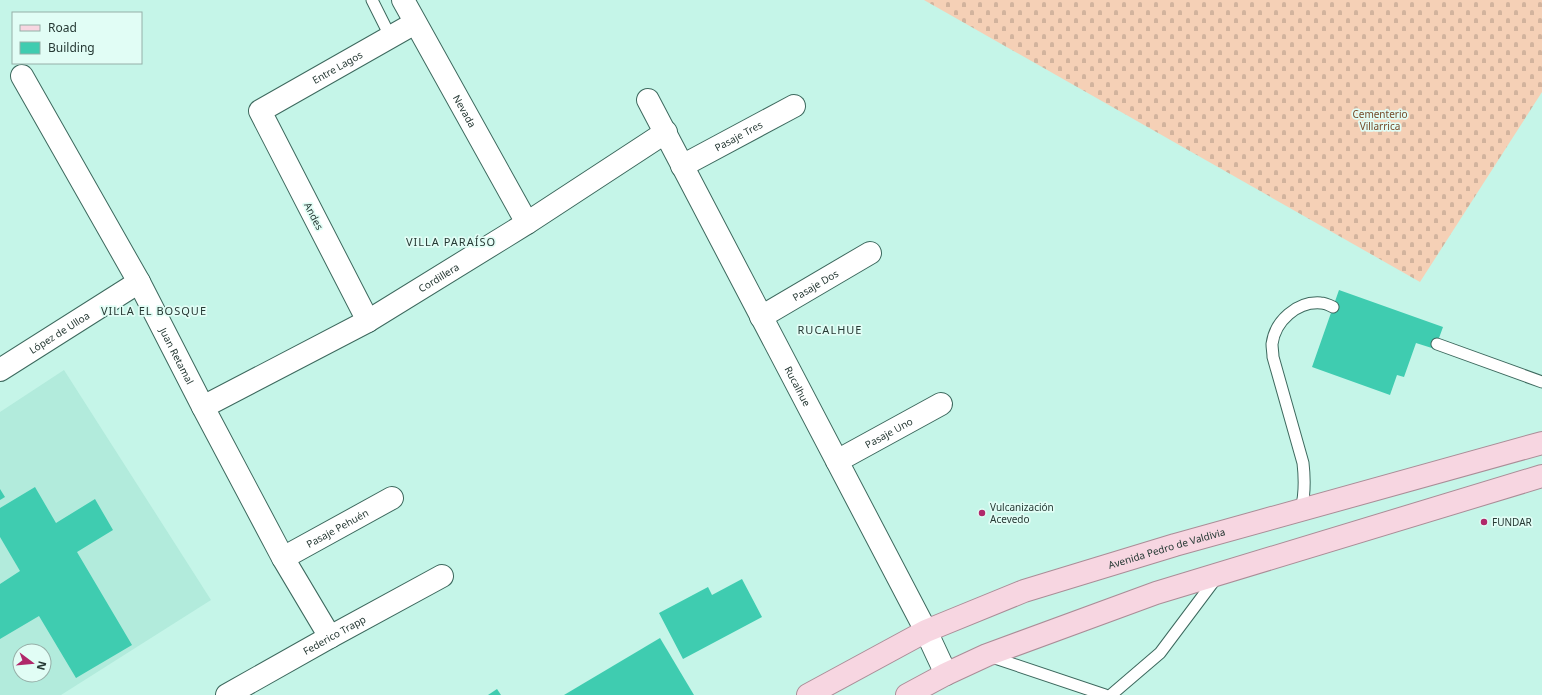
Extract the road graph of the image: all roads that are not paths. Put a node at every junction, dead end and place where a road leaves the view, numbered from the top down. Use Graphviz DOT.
graph roads {
  1 [pos="372,0"];
  2 [pos="403,0"];
  3 [pos="415,23"];
  4 [pos="390,36"];
  5 [pos="22,76"];
  6 [pos="648,100"];
  7 [pos="794,106"];
  8 [pos="260,111"];
  9 [pos="666,132"];
  10 [pos="682,166"];
  11 [pos="527,223"];
  12 [pos="870,253"];
  13 [pos="139,282"];
  14 [pos="1333,307"];
  15 [pos="761,317"];
  16 [pos="368,321"];
  17 [pos="1437,344"];
  18 [pos="0,370"];
  19 [pos="1542,382"];
  20 [pos="941,404"];
  21 [pos="203,407"];
  22 [pos="1542,443"];
  23 [pos="837,461"];
  24 [pos="1542,476"];
  25 [pos="392,498"];
  26 [pos="1301,510"];
  27 [pos="283,558"];
  28 [pos="1220,573"];
  29 [pos="442,576"];
  30 [pos="926,631"];
  31 [pos="330,637"];
  32 [pos="987,655"];
  33 [pos="946,674"];
  34 [pos="227,695"];
  35 [pos="808,695"];
  36 [pos="907,695"];
  37 [pos="1105,695"];
  38 [pos="1111,695"];
  1 -- 4 [label="lane"];
  2 -- 3 [label="street, Nevada"];
  3 -- 4 [label="street, Entre Lagos"];
  3 -- 11 [label="street, Nevada"];
  4 -- 8 [label="street, Entre Lagos"];
  5 -- 13 [label="street, Juan Retamal"];
  6 -- 9 [label="street, Rucalhue"];
  7 -- 10 [label="street, Pasaje Tres"];
  8 -- 16 [label="street, Andes"];
  9 -- 10 [label="street, Rucalhue"];
  9 -- 11 [label="street, Cordillera"];
  10 -- 15 [label="street, Rucalhue"];
  11 -- 16 [label="street, Cordillera"];
  12 -- 15 [label="street, Pasaje Dos"];
  13 -- 18 [label="street, López de Ulloa"];
  13 -- 21 [label="street, Juan Retamal"];
  14 -- 26 [label="lane"];
  15 -- 23 [label="street, Rucalhue"];
  16 -- 21 [label="street, Cordillera"];
  17 -- 19 [label="lane"];
  20 -- 23 [label="street, Pasaje Uno"];
  21 -- 27 [label="street, Juan Retamal"];
  22 -- 26 [label="main road, Avenida Pedro de Valdivia"];
  23 -- 30 [label="street, Rucalhue"];
  24 -- 28 [label="main road"];
  25 -- 27 [label="street, Pasaje Pehuén"];
  26 -- 30 [label="main road, Avenida Pedro de Valdivia"];
  27 -- 31 [label="street, Juan Retamal"];
  28 -- 32 [label="main road"];
  28 -- 38 [label="lane"];
  29 -- 31 [label="street, Federico Trapp"];
  30 -- 33 [label="street, Rucalhue"];
  30 -- 35 [label="main road, Avenida Pedro de Valdivia"];
  31 -- 34 [label="street, Federico Trapp"];
  32 -- 33 [label="main road"];
  32 -- 37 [label="lane"];
  33 -- 36 [label="main road"];
}
